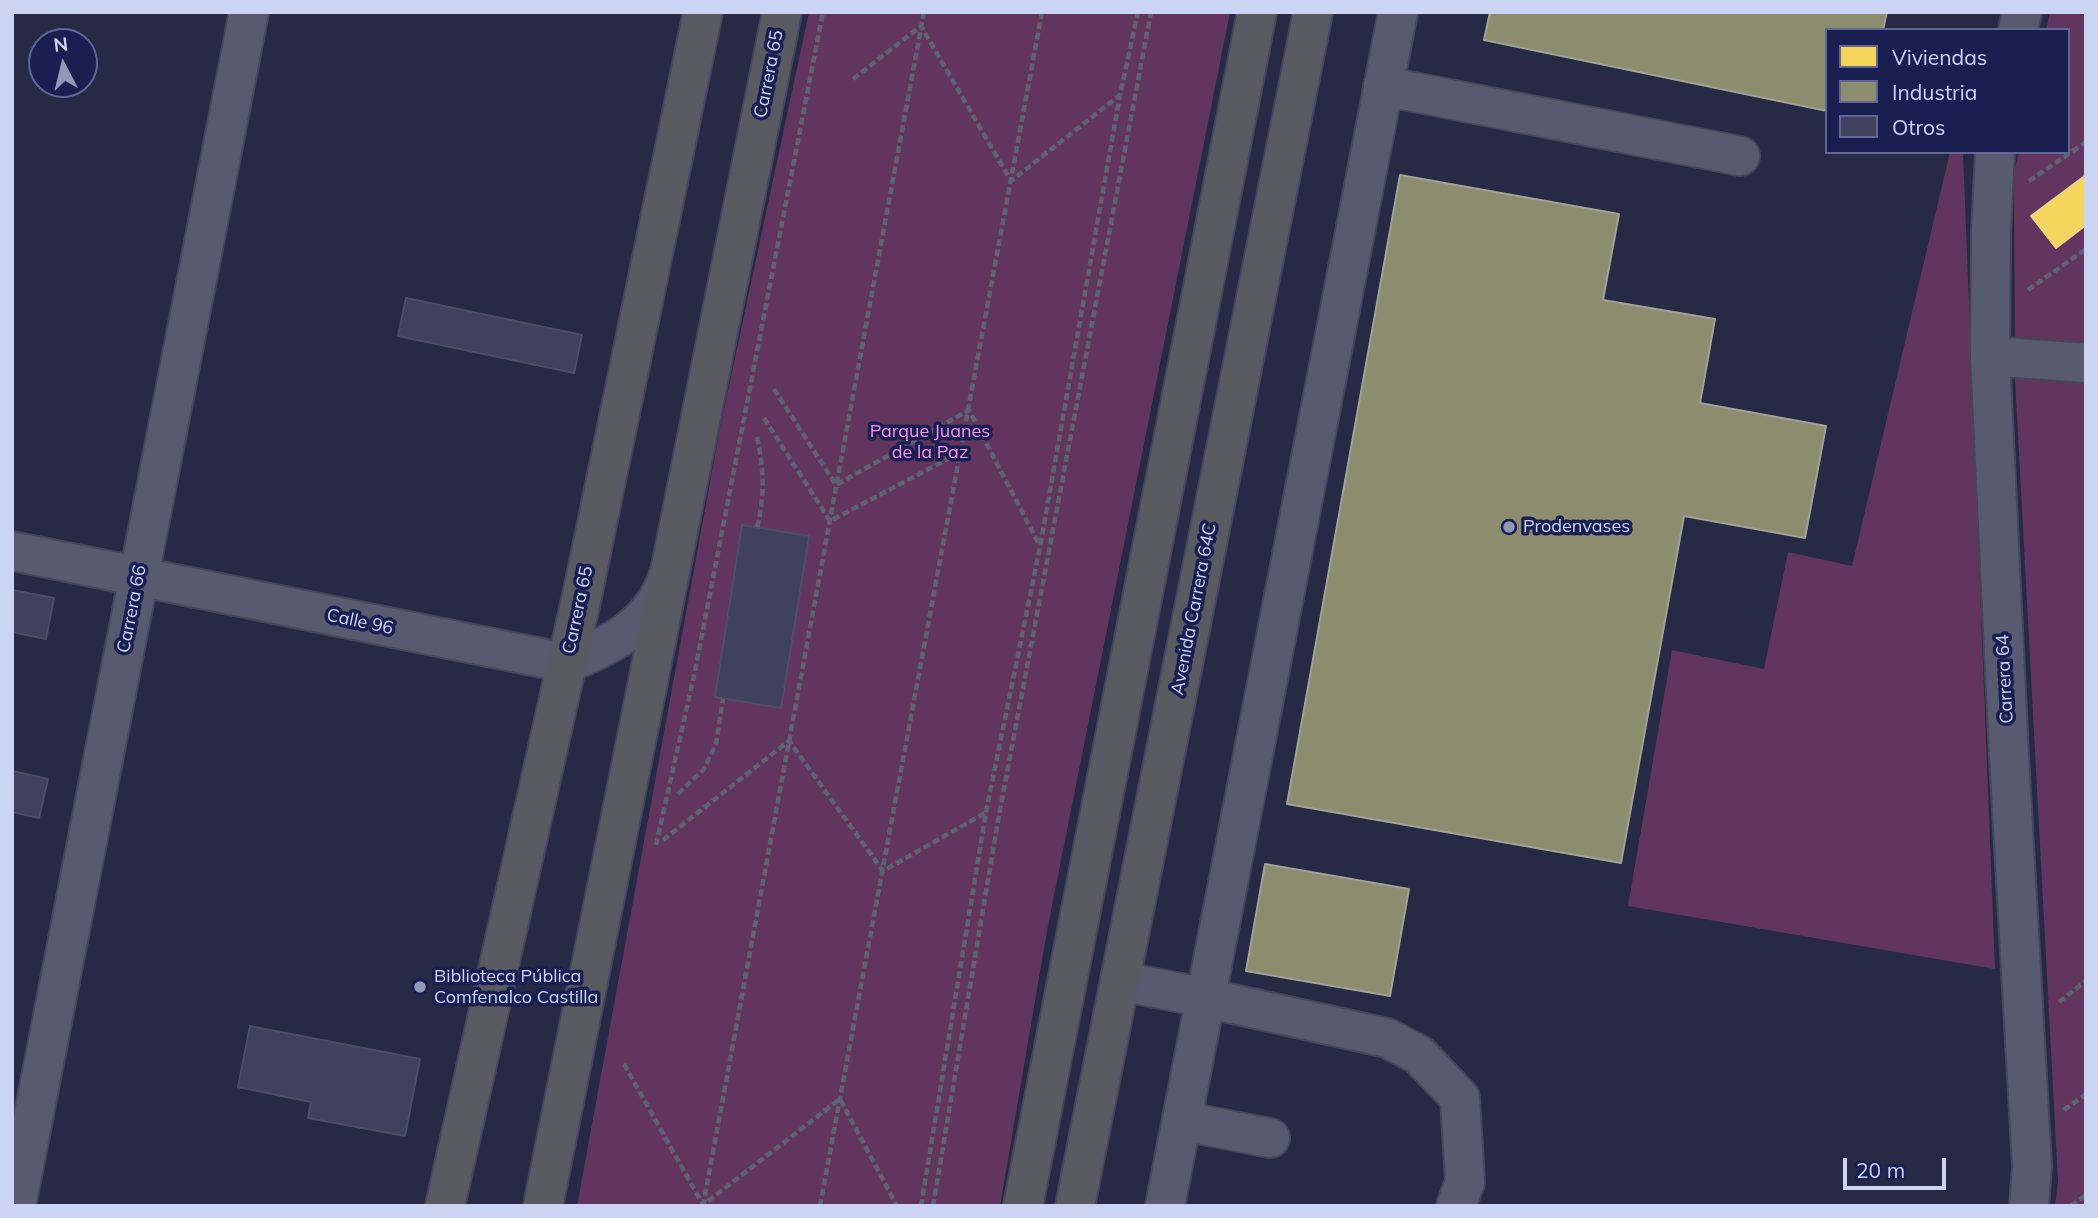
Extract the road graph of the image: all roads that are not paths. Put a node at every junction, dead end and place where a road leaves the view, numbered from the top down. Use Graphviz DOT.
graph roads {
  1 [pos="249,12"];
  2 [pos="703,12"];
  3 [pos="757,12"];
  4 [pos="782,12"];
  5 [pos="1257,12"];
  6 [pos="1313,12"];
  7 [pos="1398,12"];
  8 [pos="768,79"];
  9 [pos="1383,86"];
  10 [pos="1995,154"];
  11 [pos="1740,156"];
  12 [pos="1990,356"];
  13 [pos="2086,363"];
  14 [pos="12,551"];
  15 [pos="670,572"];
  16 [pos="138,577"];
  17 [pos="567,663"];
  18 [pos="1120,981"];
  19 [pos="1206,998"];
  20 [pos="1182,1121"];
  21 [pos="1270,1138"];
  22 [pos="16,1206"];
  23 [pos="445,1206"];
  24 [pos="543,1206"];
  25 [pos="1023,1206"];
  26 [pos="1075,1206"];
  27 [pos="1165,1206"];
  28 [pos="1455,1206"];
  29 [pos="2029,1206"];
  1 -- 16 [label="street, Carrera 66"];
  2 -- 17 [label="main road, Carrera 65"];
  3 -- 8 [label="main road"];
  4 -- 8 [label="main road, Carrera 65"];
  5 -- 25 [label="main road"];
  6 -- 18 [label="main road, Avenida Carrera 64C"];
  7 -- 9 [label="street"];
  8 -- 15 [label="main road, Carrera 65"];
  9 -- 11 [label="street"];
  9 -- 19 [label="street"];
  10 -- 12 [label="street, Carrera 64"];
  12 -- 13 [label="street"];
  12 -- 29 [label="street, Carrera 64"];
  14 -- 16 [label="street, Calle 96"];
  15 -- 17 [label="street"];
  15 -- 24 [label="main road, Carrera 65"];
  16 -- 17 [label="street, Calle 96"];
  16 -- 22 [label="street, Carrera 66"];
  17 -- 23 [label="main road, Carrera 65"];
  18 -- 19 [label="street"];
  18 -- 26 [label="main road, Avenida Carrera 64C"];
  19 -- 20 [label="street"];
  19 -- 28 [label="street"];
  20 -- 21 [label="street"];
  20 -- 27 [label="street"];
}
